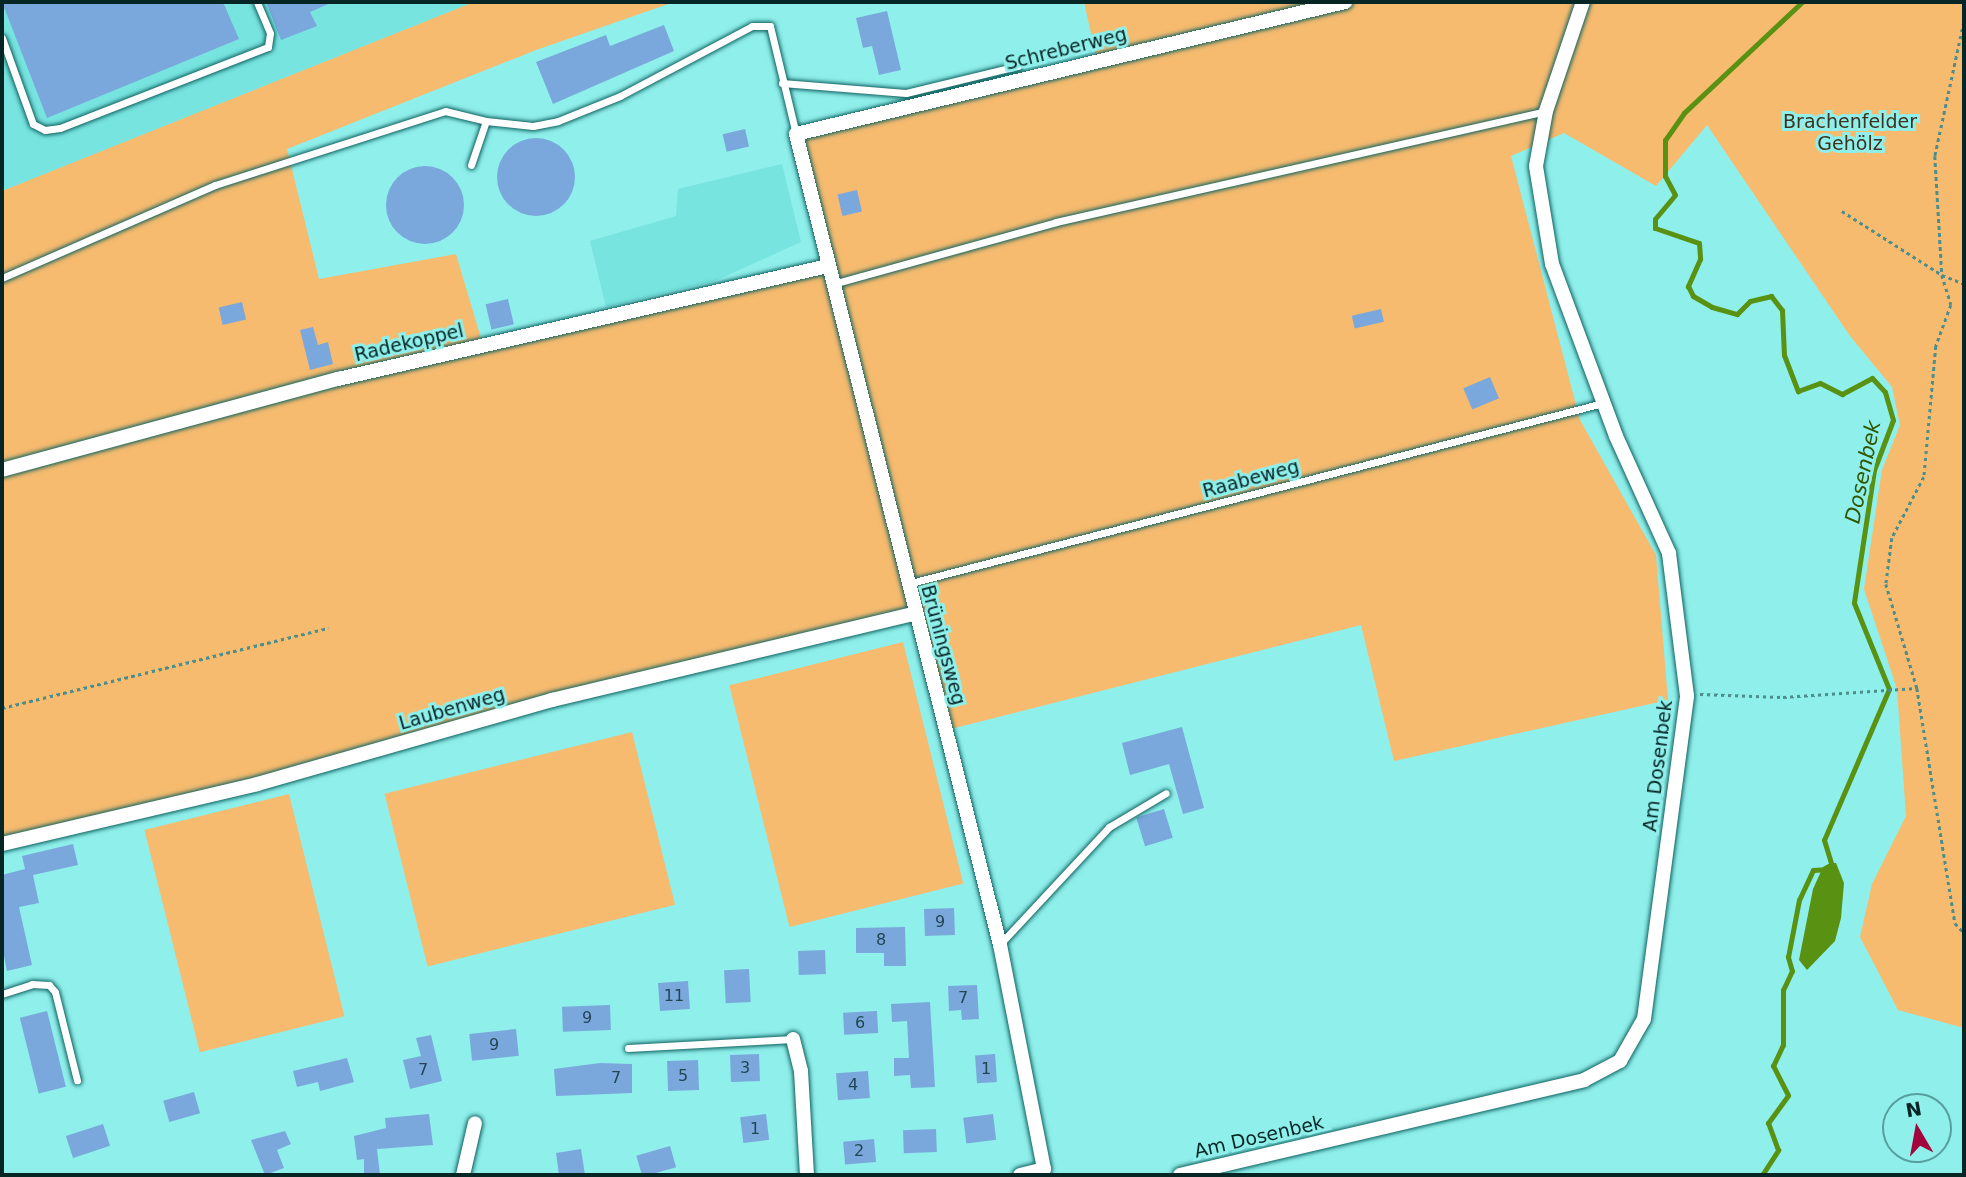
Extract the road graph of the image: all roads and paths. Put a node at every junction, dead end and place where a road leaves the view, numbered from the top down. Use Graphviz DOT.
graph roads {
  1 [pos="257,2"];
  2 [pos="1345,2"];
  3 [pos="1583,2"];
  4 [pos="1964,22"];
  5 [pos="2,38"];
  6 [pos="1017,66"];
  7 [pos="782,83"];
  8 [pos="1546,111"];
  9 [pos="485,121"];
  10 [pos="796,134"];
  11 [pos="471,165"];
  12 [pos="1842,211"];
  13 [pos="828,267"];
  14 [pos="1942,275"];
  15 [pos="2,278"];
  16 [pos="1964,284"];
  17 [pos="832,285"];
  18 [pos="1604,402"];
  19 [pos="2,470"];
  20 [pos="906,584"];
  21 [pos="913,614"];
  22 [pos="328,628"];
  23 [pos="1917,688"];
  24 [pos="1687,696"];
  25 [pos="2,708"];
  26 [pos="1166,793"];
  27 [pos="2,844"];
  28 [pos="1964,933"];
  29 [pos="1000,945"];
  30 [pos="2,994"];
  31 [pos="793,1039"];
  32 [pos="628,1048"];
  33 [pos="77,1080"];
  34 [pos="475,1123"];
  35 [pos="1047,1172"];
  36 [pos="463,1175"];
  37 [pos="807,1175"];
  38 [pos="1020,1175"];
  39 [pos="1180,1175"];
  1 -- 5 [label="lane"];
  2 -- 10 [label="street, Schreberweg"];
  3 -- 8 [label="street, Am Dosenbek"];
  4 -- 14 [label="path"];
  6 -- 7 [label="lane"];
  7 -- 9 [label="lane"];
  7 -- 10 [label="lane"];
  8 -- 17 [label="lane"];
  8 -- 18 [label="street, Am Dosenbek"];
  9 -- 11 [label="lane"];
  9 -- 15 [label="lane"];
  10 -- 13 [label="street, Brüningsweg"];
  12 -- 14 [label="path"];
  13 -- 17 [label="street, Brüningsweg"];
  13 -- 19 [label="street, Radekoppel"];
  14 -- 16 [label="path"];
  14 -- 23 [label="path"];
  17 -- 20 [label="street, Brüningsweg"];
  18 -- 20 [label="lane, Raabeweg"];
  18 -- 24 [label="street, Am Dosenbek"];
  20 -- 21 [label="street, Brüningsweg"];
  21 -- 27 [label="street, Laubenweg"];
  21 -- 29 [label="street, Brüningsweg"];
  22 -- 25 [label="path"];
  23 -- 24 [label="path"];
  23 -- 28 [label="path"];
  24 -- 39 [label="street, Am Dosenbek"];
  26 -- 29 [label="lane"];
  29 -- 35 [label="street, Brüningsweg"];
  30 -- 33 [label="lane"];
  31 -- 32 [label="lane"];
  31 -- 37 [label="street"];
  34 -- 36 [label="street"];
  35 -- 38 [label="street"];
}
